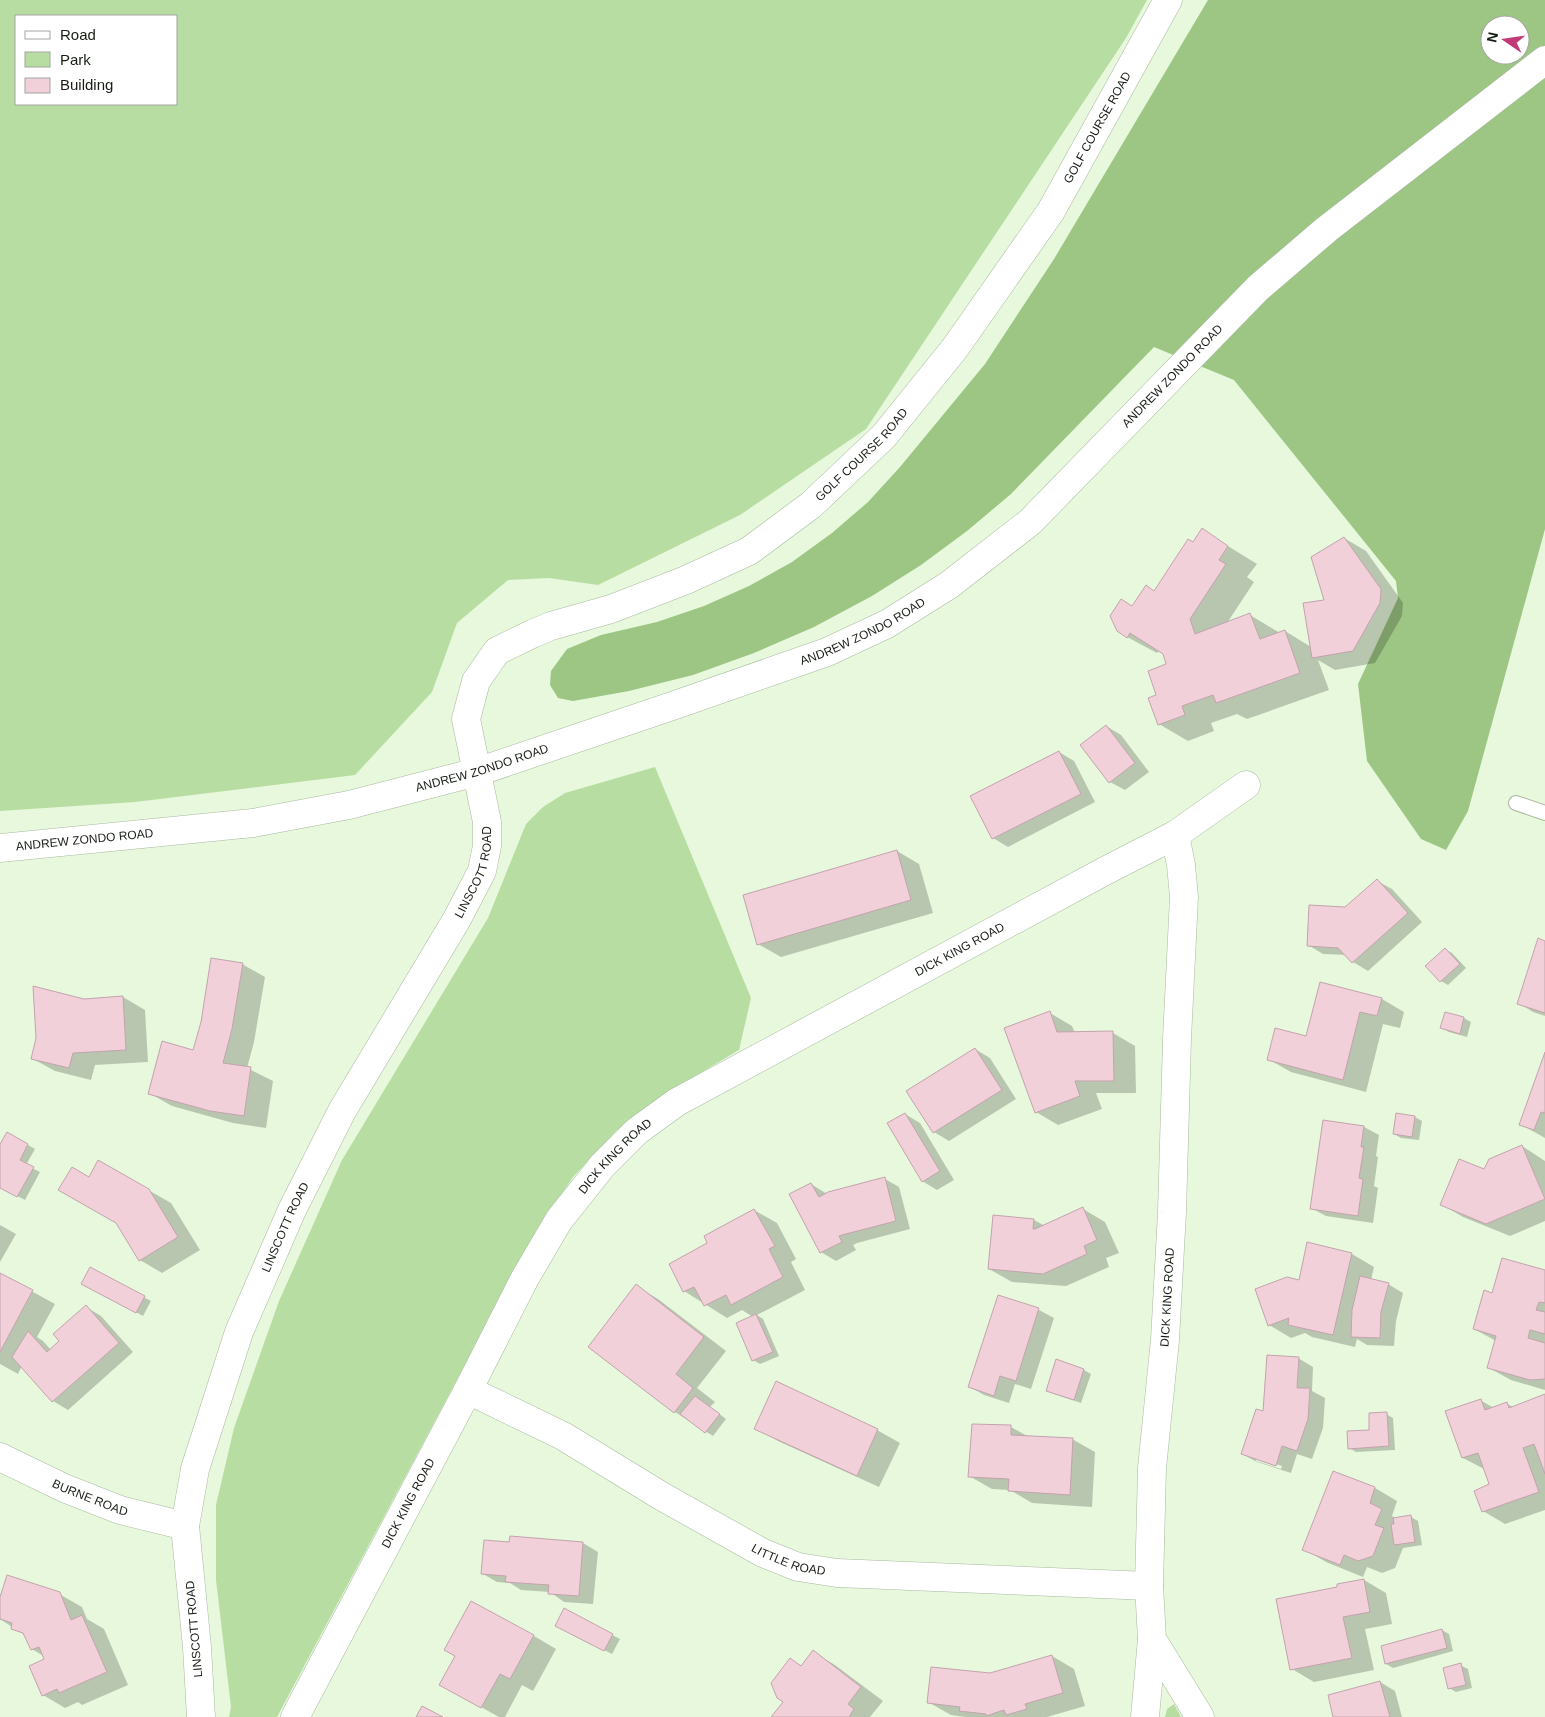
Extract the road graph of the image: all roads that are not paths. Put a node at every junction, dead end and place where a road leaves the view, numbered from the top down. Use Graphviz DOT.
graph roads {
  1 [pos="1168,0"];
  2 [pos="1545,60"];
  3 [pos="477,772"];
  4 [pos="1246,785"];
  5 [pos="1516,804"];
  6 [pos="1545,813"];
  7 [pos="1175,835"];
  8 [pos="0,848"];
  9 [pos="468,1390"];
  10 [pos="0,1457"];
  11 [pos="184,1526"];
  12 [pos="1149,1586"];
  13 [pos="1152,1639"];
  14 [pos="201,1717"];
  15 [pos="295,1717"];
  16 [pos="1145,1717"];
  17 [pos="1200,1717"];
  1 -- 3 [label="street, GOLF COURSE ROAD"];
  2 -- 3 [label="street, ANDREW ZONDO ROAD"];
  3 -- 8 [label="street, ANDREW ZONDO ROAD"];
  3 -- 11 [label="street, LINSCOTT ROAD"];
  4 -- 7 [label="street, DICK KING ROAD"];
  5 -- 6 [label="lane"];
  7 -- 9 [label="street, DICK KING ROAD"];
  7 -- 12 [label="street, DICK KING ROAD"];
  9 -- 12 [label="street, LITTLE ROAD"];
  9 -- 15 [label="street, DICK KING ROAD"];
  10 -- 11 [label="street, BURNE ROAD"];
  11 -- 14 [label="street, LINSCOTT ROAD"];
  12 -- 13 [label="street, DICK KING ROAD"];
  13 -- 16 [label="street, DICK KING ROAD"];
  13 -- 17 [label="street, DICK KING ROAD"];
}
